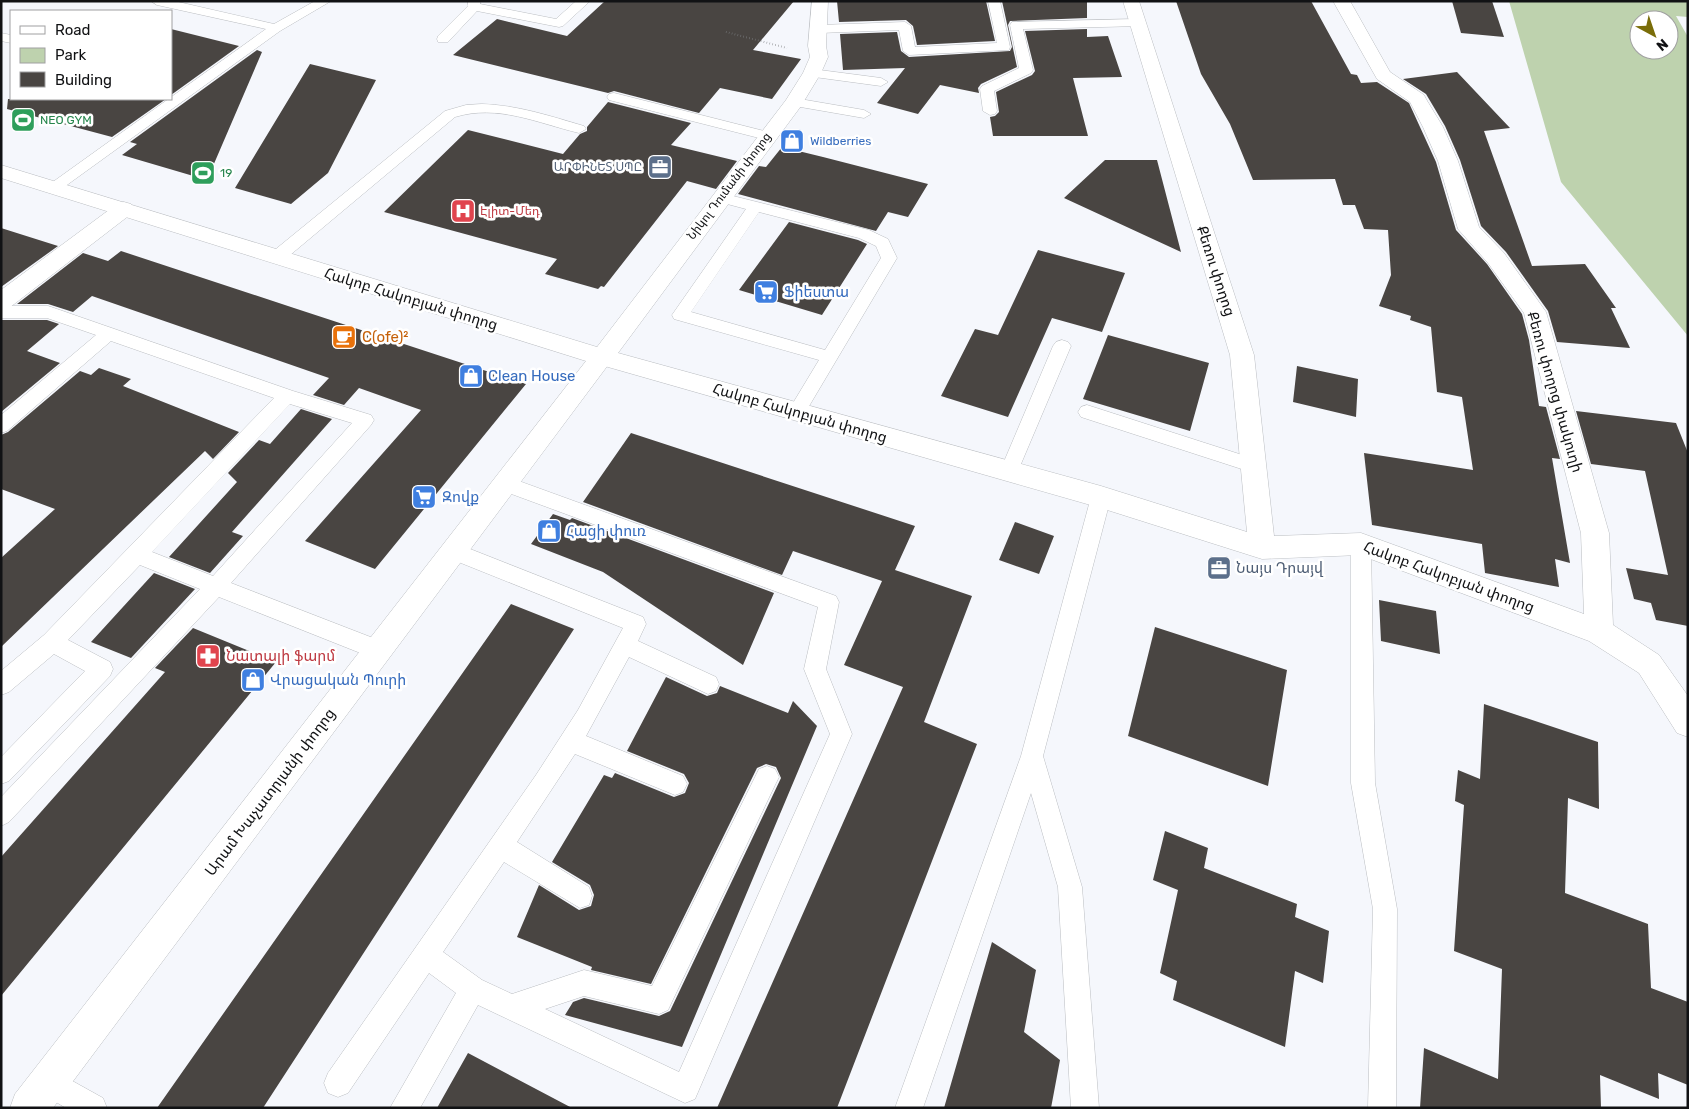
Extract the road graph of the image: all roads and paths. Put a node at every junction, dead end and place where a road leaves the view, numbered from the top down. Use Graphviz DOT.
graph roads {
  1 [pos="325,1"];
  2 [pos="584,1"];
  3 [pos="820,1"];
  4 [pos="994,1"];
  5 [pos="1130,1"];
  6 [pos="1341,1"];
  7 [pos="163,3"];
  8 [pos="474,4"];
  9 [pos="1137,23"];
  10 [pos="276,28"];
  11 [pos="819,29"];
  12 [pos="726,32"];
  13 [pos="443,39"];
  14 [pos="815,65"];
  15 [pos="881,82"];
  16 [pos="614,97"];
  17 [pos="794,102"];
  18 [pos="990,112"];
  19 [pos="864,114"];
  20 [pos="579,129"];
  21 [pos="767,136"];
  22 [pos="1,171"];
  23 [pos="55,187"];
  24 [pos="721,198"];
  25 [pos="756,206"];
  26 [pos="124,209"];
  27 [pos="277,258"];
  28 [pos="1,302"];
  29 [pos="1,312"];
  30 [pos="109,333"];
  31 [pos="1062,346"];
  32 [pos="829,357"];
  33 [pos="602,358"];
  34 [pos="287,396"];
  35 [pos="1087,412"];
  36 [pos="796,413"];
  37 [pos="1,426"];
  38 [pos="1254,466"];
  39 [pos="1009,471"];
  40 [pos="505,484"];
  41 [pos="1101,497"];
  42 [pos="1361,544"];
  43 [pos="1262,548"];
  44 [pos="453,551"];
  45 [pos="138,555"];
  46 [pos="217,585"];
  47 [pos="1599,632"];
  48 [pos="52,642"];
  49 [pos="625,645"];
  50 [pos="378,650"];
  51 [pos="708,684"];
  52 [pos="1,685"];
  53 [pos="1688,722"];
  54 [pos="571,741"];
  55 [pos="1032,756"];
  56 [pos="1,773"];
  57 [pos="767,777"];
  58 [pos="675,784"];
  59 [pos="1,814"];
  60 [pos="501,846"];
  61 [pos="580,896"];
  62 [pos="425,954"];
  63 [pos="473,989"];
  64 [pos="512,1007"];
  65 [pos="48,1082"];
  66 [pos="338,1083"];
  67 [pos="29,1108"];
  68 [pos="93,1108"];
  69 [pos="404,1108"];
  70 [pos="909,1108"];
  71 [pos="1085,1108"];
  72 [pos="1382,1108"];
  1 -- 10 [label="lane"];
  2 -- 8 [label="lane"];
  3 -- 11 [label="street"];
  4 -- 11 [label="lane"];
  5 -- 9 [label="street, Քեռու փողոց"];
  6 -- 47 [label="street, Քեռու փողոց փակուղի"];
  7 -- 10 [label="lane"];
  8 -- 13 [label="lane"];
  9 -- 18 [label="lane"];
  9 -- 38 [label="street, Քեռու փողոց"];
  10 -- 23 [label="lane"];
  11 -- 14 [label="street"];
  12 -- 14 [label="path"];
  14 -- 15 [label="lane"];
  14 -- 17 [label="street, Նիկոլ Դումանի փողոց"];
  16 -- 21 [label="lane"];
  17 -- 19 [label="lane"];
  17 -- 21 [label="street, Նիկոլ Դումանի փողոց"];
  20 -- 27 [label="lane"];
  21 -- 24 [label="street, Նիկոլ Դումանի փողոց"];
  22 -- 23 [label="street, Հակոբ Հակոբյան փողոց"];
  23 -- 26 [label="street, Հակոբ Հակոբյան փողոց"];
  24 -- 25 [label="lane"];
  24 -- 33 [label="street, Նիկոլ Դումանի փողոց"];
  25 -- 32 [label="lane"];
  25 -- 32 [label="lane"];
  26 -- 27 [label="street, Հակոբ Հակոբյան փողոց"];
  26 -- 28 [label="street"];
  27 -- 33 [label="street, Հակոբ Հակոբյան փողոց"];
  29 -- 30 [label="lane"];
  30 -- 34 [label="lane"];
  30 -- 37 [label="lane"];
  31 -- 39 [label="lane"];
  32 -- 36 [label="lane"];
  33 -- 36 [label="street, Հակոբ Հակոբյան փողոց"];
  33 -- 40 [label="street, Արամ Խաչատրյանի փողոց"];
  34 -- 45 [label="lane"];
  34 -- 46 [label="lane"];
  35 -- 38 [label="lane"];
  36 -- 39 [label="street, Հակոբ Հակոբյան փողոց"];
  38 -- 43 [label="street, Քեռու փողոց"];
  39 -- 41 [label="street, Հակոբ Հակոբյան փողոց"];
  40 -- 44 [label="street, Արամ Խաչատրյանի փողոց"];
  40 -- 64 [label="lane"];
  41 -- 43 [label="street, Հակոբ Հակոբյան փողոց"];
  41 -- 55 [label="lane"];
  42 -- 43 [label="street, Հակոբ Հակոբյան փողոց"];
  42 -- 47 [label="street, Հակոբ Հակոբյան փողոց"];
  42 -- 72 [label="lane"];
  44 -- 49 [label="lane"];
  44 -- 50 [label="street, Արամ Խաչատրյանի փողոց"];
  45 -- 46 [label="lane"];
  45 -- 48 [label="lane"];
  46 -- 50 [label="lane"];
  46 -- 59 [label="lane"];
  47 -- 53 [label="street, Հակոբ Հակոբյան փողոց"];
  48 -- 52 [label="lane"];
  48 -- 56 [label="lane"];
  49 -- 51 [label="lane"];
  49 -- 54 [label="lane"];
  50 -- 65 [label="street, Արամ Խաչատրյանի փողոց"];
  54 -- 58 [label="lane"];
  54 -- 60 [label="lane"];
  55 -- 70 [label="lane"];
  55 -- 71 [label="lane"];
  57 -- 64 [label="lane"];
  60 -- 61 [label="lane"];
  60 -- 62 [label="lane"];
  62 -- 63 [label="lane"];
  62 -- 66 [label="lane"];
  63 -- 64 [label="lane"];
  63 -- 69 [label="lane"];
  65 -- 67 [label="street, Արամ Խաչատրյանի փողոց"];
  65 -- 68 [label="lane"];
}
